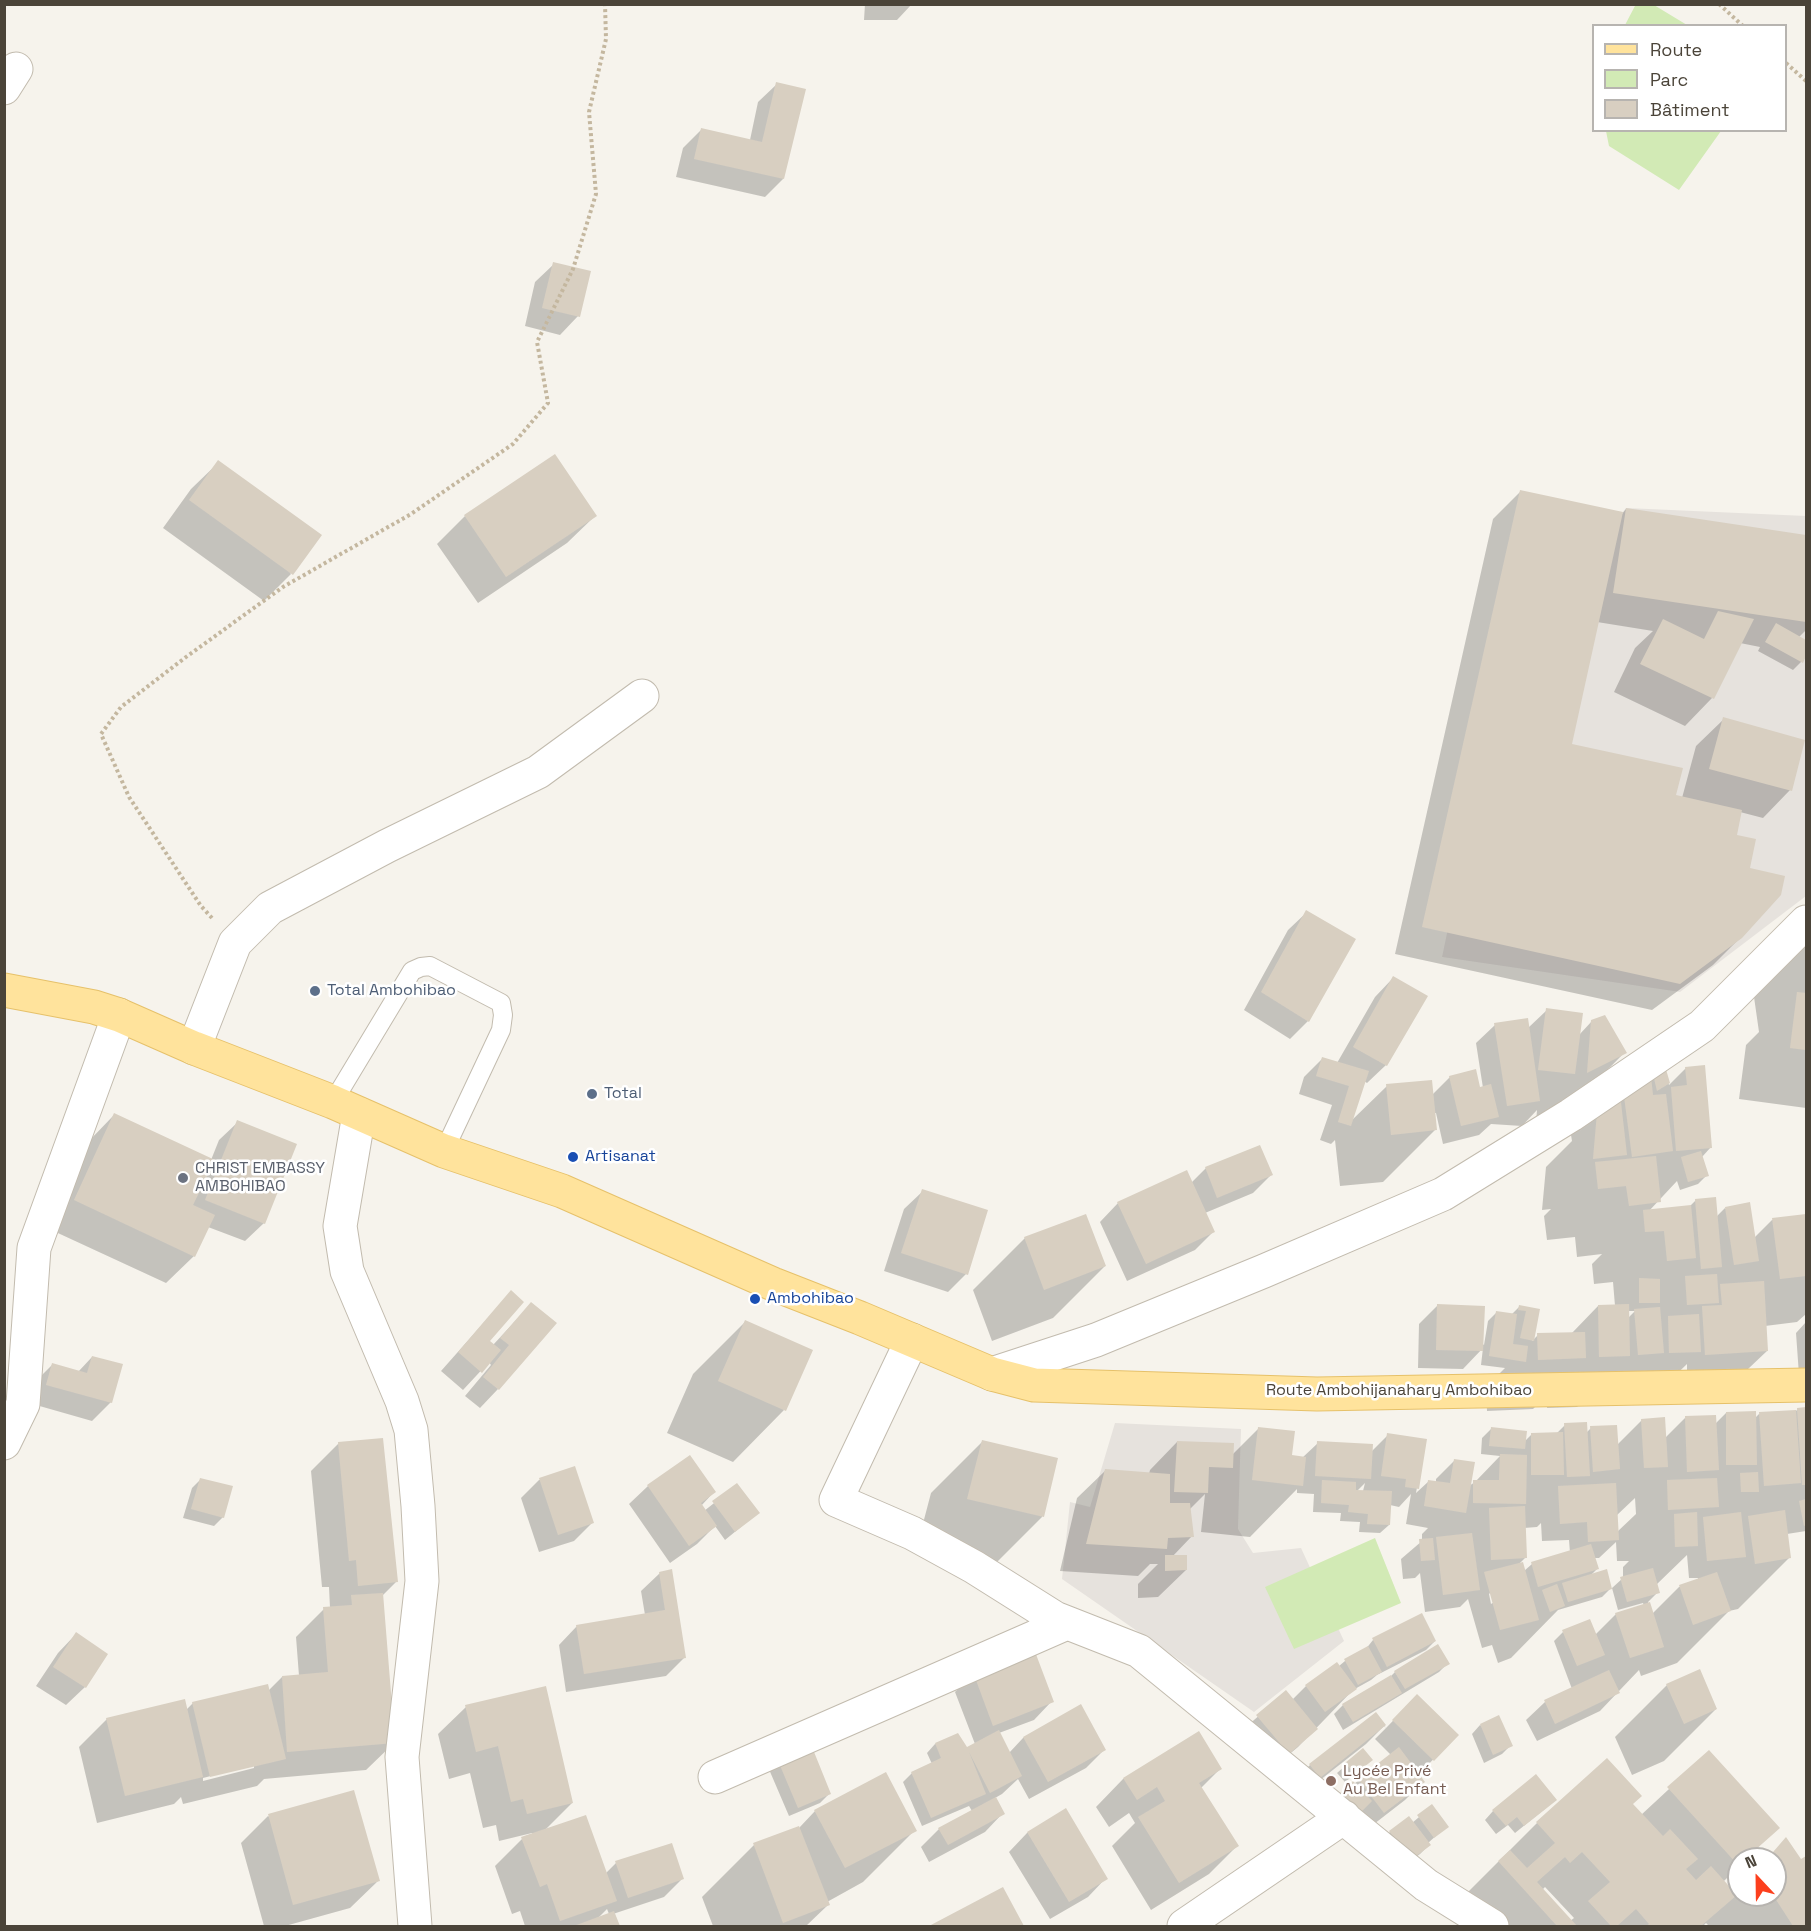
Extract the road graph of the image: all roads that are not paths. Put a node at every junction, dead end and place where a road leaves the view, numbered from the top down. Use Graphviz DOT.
graph roads {
  1 [pos="642,696"];
  2 [pos="1806,922"];
  3 [pos="4,990"];
  4 [pos="119,1014"];
  5 [pos="195,1048"];
  6 [pos="346,1108"];
  7 [pos="444,1151"];
  8 [pos="912,1340"];
  9 [pos="992,1374"];
  10 [pos="1806,1385"];
  11 [pos="4,1443"];
  12 [pos="1067,1623"];
  13 [pos="715,1777"];
  14 [pos="1344,1817"];
  15 [pos="415,1926"];
  16 [pos="1184,1926"];
  17 [pos="1492,1926"];
  1 -- 5 [label="street"];
  2 -- 9 [label="street"];
  3 -- 4 [label="main road, Route Ambohijanahary Ambohibao"];
  4 -- 5 [label="main road, Route Ambohijanahary Ambohibao"];
  4 -- 11 [label="street"];
  5 -- 6 [label="main road, Route Ambohijanahary Ambohibao"];
  6 -- 7 [label="main road, Route Ambohijanahary Ambohibao"];
  6 -- 7 [label="lane"];
  6 -- 15 [label="street"];
  7 -- 8 [label="main road, Route Ambohijanahary Ambohibao"];
  8 -- 9 [label="main road, Route Ambohijanahary Ambohibao"];
  8 -- 12 [label="street"];
  9 -- 10 [label="main road, Route Ambohijanahary Ambohibao"];
  12 -- 13 [label="street"];
  12 -- 14 [label="street"];
  14 -- 16 [label="street"];
  14 -- 17 [label="street"];
}
